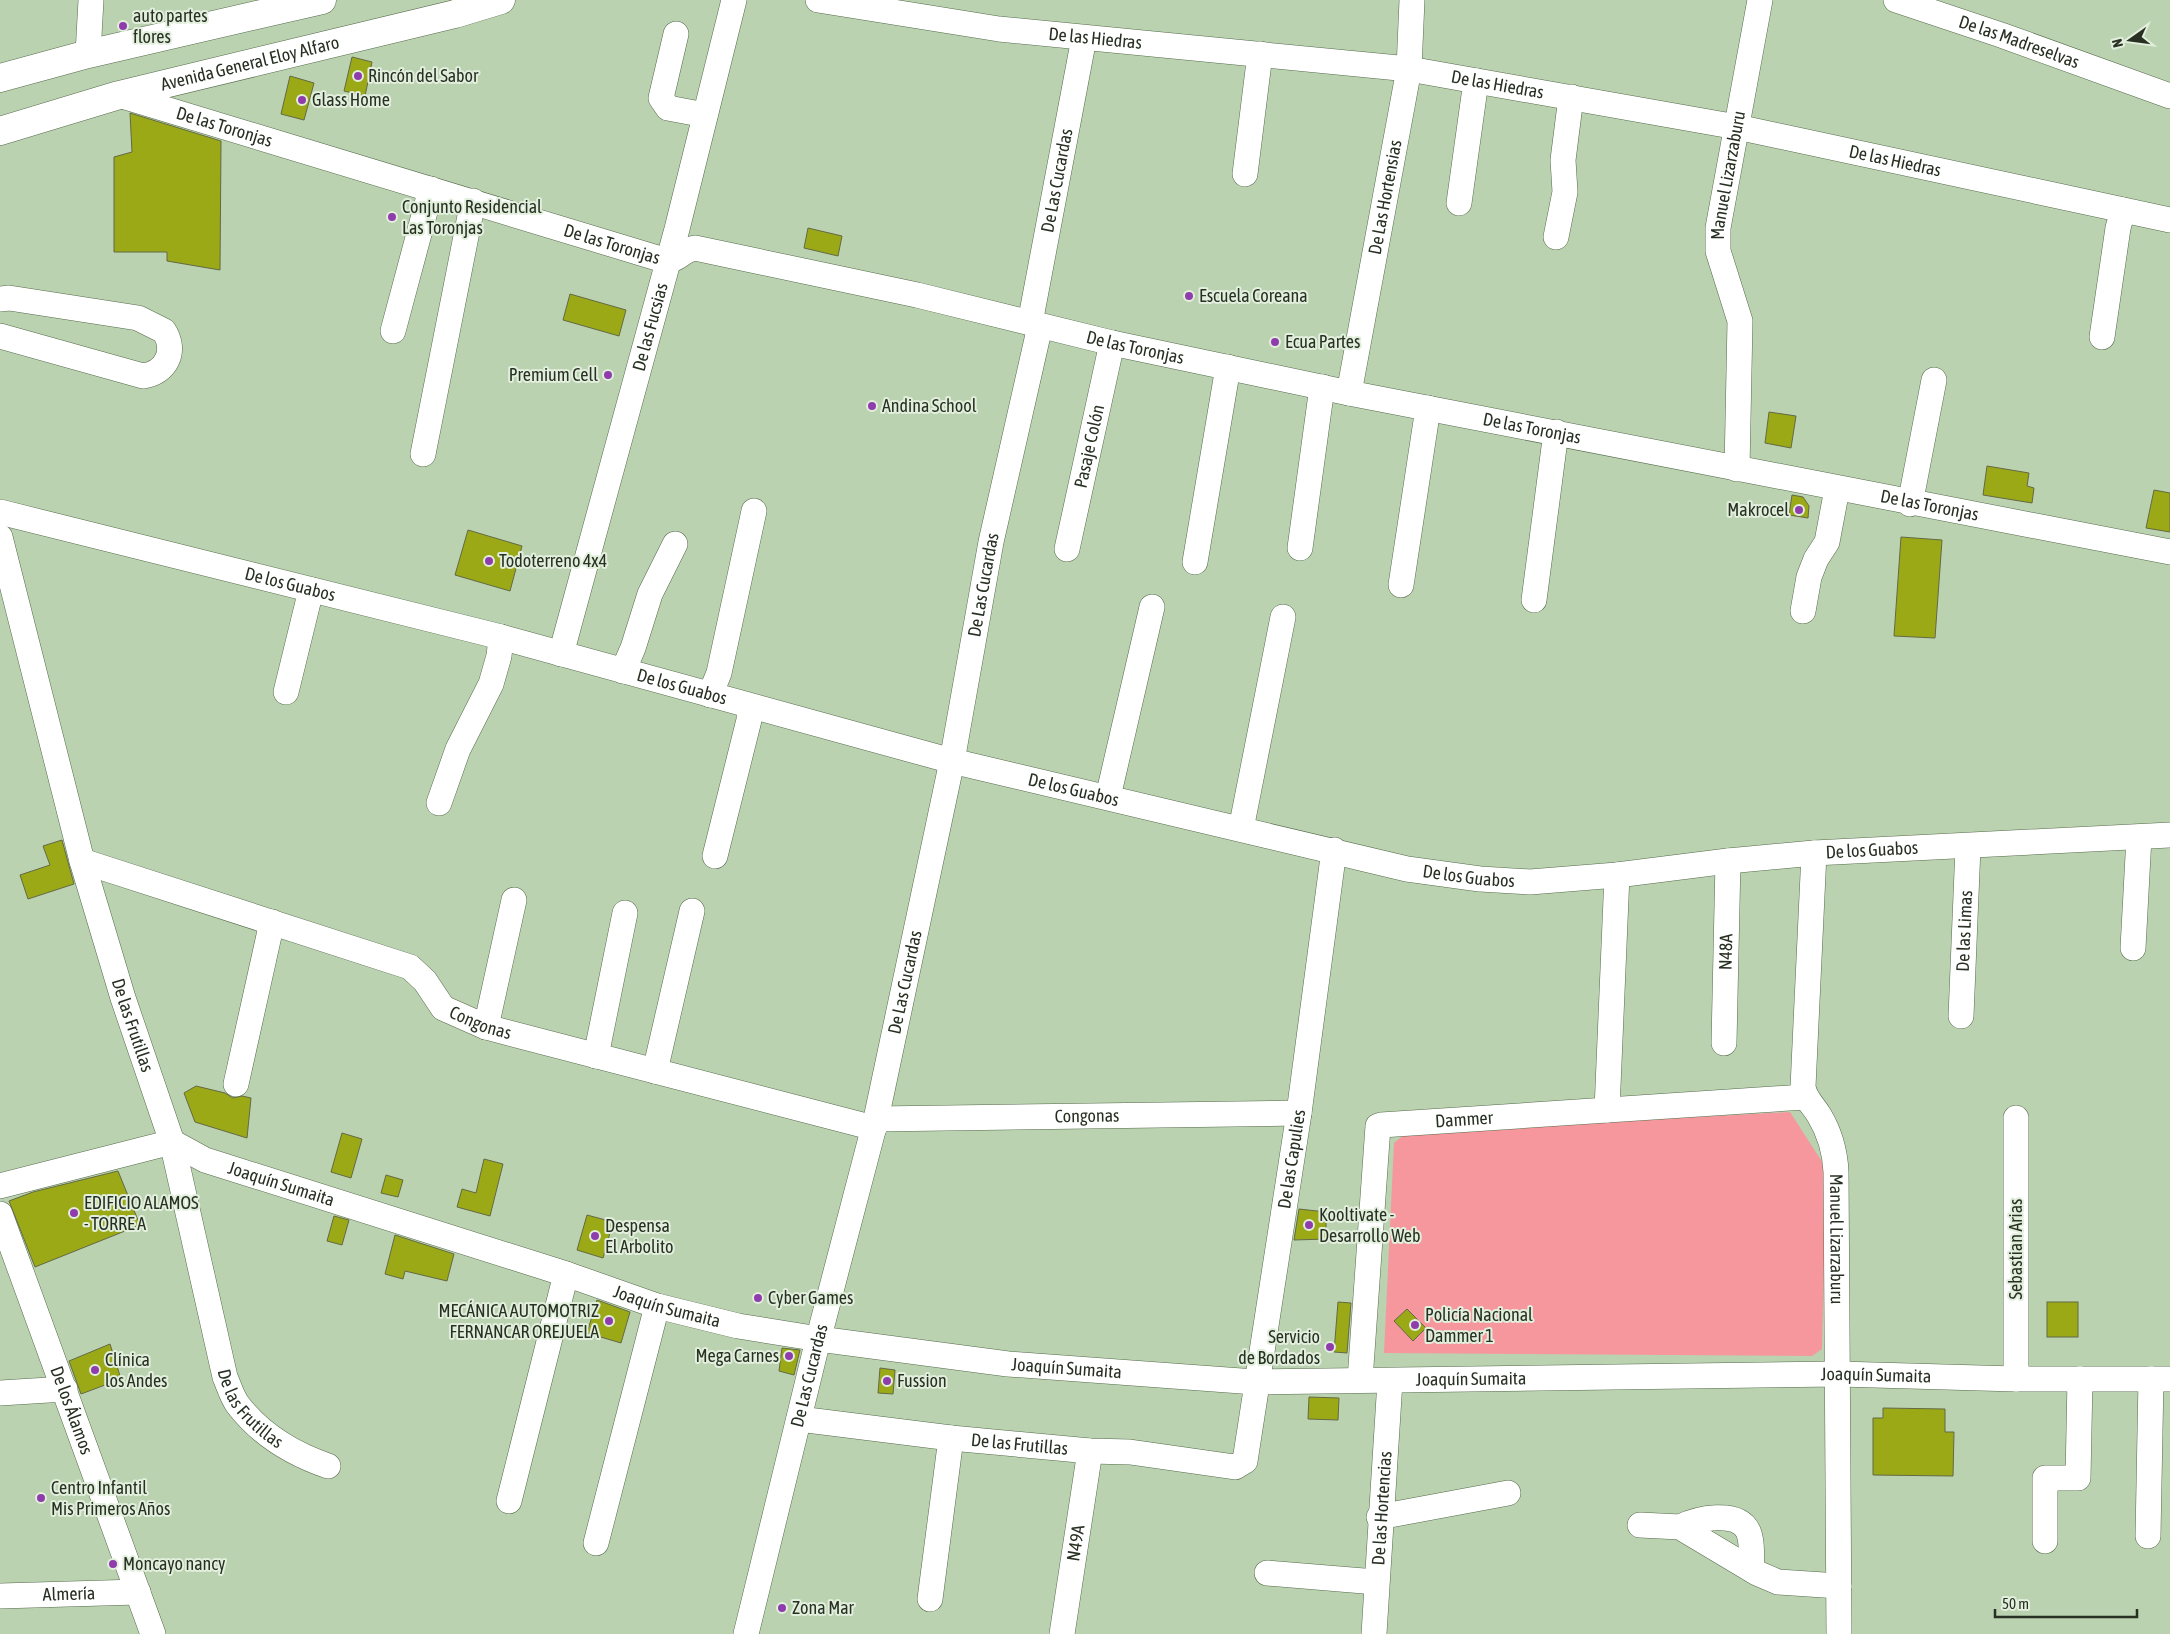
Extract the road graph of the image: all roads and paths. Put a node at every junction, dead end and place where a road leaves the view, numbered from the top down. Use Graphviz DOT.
graph roads {
  1 [pos="92,0"];
  2 [pos="322,0"];
  3 [pos="501,0"];
  4 [pos="734,0"];
  5 [pos="818,0"];
  6 [pos="1412,0"];
  7 [pos="1760,0"];
  8 [pos="1896,0"];
  9 [pos="676,34"];
  10 [pos="1084,38"];
  11 [pos="88,54"];
  12 [pos="1260,54"];
  13 [pos="1409,69"];
  14 [pos="0,78"];
  15 [pos="1476,81"];
  16 [pos="119,95"];
  17 [pos="2170,96"];
  18 [pos="1571,98"];
  19 [pos="705,115"];
  20 [pos="1737,127"];
  21 [pos="0,131"];
  22 [pos="1246,174"];
  23 [pos="431,189"];
  24 [pos="473,202"];
  25 [pos="1459,203"];
  26 [pos="2123,210"];
  27 [pos="2170,220"];
  28 [pos="1556,237"];
  29 [pos="667,261"];
  30 [pos="0,299"];
  31 [pos="1035,324"];
  32 [pos="393,331"];
  33 [pos="0,336"];
  34 [pos="2102,337"];
  35 [pos="1112,343"];
  36 [pos="1228,367"];
  37 [pos="1934,380"];
  38 [pos="1322,387"];
  39 [pos="1349,393"];
  40 [pos="1428,408"];
  41 [pos="1556,432"];
  42 [pos="423,454"];
  43 [pos="1737,469"];
  44 [pos="1837,489"];
  45 [pos="1910,504"];
  46 [pos="754,511"];
  47 [pos="0,512"];
  48 [pos="0,537"];
  49 [pos="675,544"];
  50 [pos="1300,548"];
  51 [pos="1067,549"];
  52 [pos="2170,552"];
  53 [pos="1195,562"];
  54 [pos="1401,585"];
  55 [pos="311,590"];
  56 [pos="1534,600"];
  57 [pos="1152,607"];
  58 [pos="1804,611"];
  59 [pos="1283,617"];
  60 [pos="501,637"];
  61 [pos="561,654"];
  62 [pos="623,671"];
  63 [pos="286,692"];
  64 [pos="710,695"];
  65 [pos="750,706"];
  66 [pos="952,761"];
  67 [pos="1108,797"];
  68 [pos="439,803"];
  69 [pos="1241,829"];
  70 [pos="2170,835"];
  71 [pos="2139,837"];
  72 [pos="1968,847"];
  73 [pos="1334,850"];
  74 [pos="1814,853"];
  75 [pos="715,856"];
  76 [pos="82,861"];
  77 [pos="1728,861"];
  78 [pos="1617,875"];
  79 [pos="514,900"];
  80 [pos="692,911"];
  81 [pos="625,913"];
  82 [pos="272,922"];
  83 [pos="2133,948"];
  84 [pos="1961,1016"];
  85 [pos="486,1027"];
  86 [pos="1724,1043"];
  87 [pos="596,1056"];
  88 [pos="655,1072"];
  89 [pos="236,1084"];
  90 [pos="1805,1097"];
  91 [pos="1607,1110"];
  92 [pos="1299,1113"];
  93 [pos="2016,1118"];
  94 [pos="875,1124"];
  95 [pos="172,1142"];
  96 [pos="0,1186"];
  97 [pos="0,1214"];
  98 [pos="566,1274"];
  99 [pos="657,1306"];
  100 [pos="819,1340"];
  101 [pos="1839,1374"];
  102 [pos="2016,1379"];
  103 [pos="2080,1379"];
  104 [pos="2161,1379"];
  105 [pos="1360,1380"];
  106 [pos="1390,1381"];
  107 [pos="1255,1382"];
  108 [pos="65,1389"];
  109 [pos="0,1393"];
  110 [pos="799,1420"];
  111 [pos="952,1438"];
  112 [pos="1090,1451"];
  113 [pos="1240,1465"];
  114 [pos="328,1466"];
  115 [pos="1508,1493"];
  116 [pos="509,1501"];
  117 [pos="1379,1517"];
  118 [pos="1640,1524"];
  119 [pos="1680,1527"];
  120 [pos="2148,1536"];
  121 [pos="2045,1541"];
  122 [pos="596,1543"];
  123 [pos="1752,1570"];
  124 [pos="1267,1573"];
  125 [pos="1376,1582"];
  126 [pos="1839,1586"];
  127 [pos="138,1592"];
  128 [pos="0,1596"];
  129 [pos="930,1599"];
  130 [pos="152,1634"];
  131 [pos="746,1634"];
  132 [pos="1062,1634"];
  133 [pos="1374,1634"];
  134 [pos="1839,1634"];
  1 -- 11 [label="street"];
  2 -- 11 [label="main road"];
  3 -- 16 [label="main road, Avenida General Eloy Alfaro"];
  4 -- 19 [label="street, De las Fucsias"];
  5 -- 10 [label="street, De las Hiedras"];
  6 -- 13 [label="street, De Las Hortensias"];
  7 -- 20 [label="street, Manuel Lizarzaburu"];
  8 -- 17 [label="street, De las Madreselvas"];
  9 -- 19 [label="street"];
  10 -- 12 [label="street, De las Hiedras"];
  10 -- 31 [label="street, De Las Cucardas"];
  11 -- 14 [label="main road"];
  12 -- 13 [label="street, De las Hiedras"];
  12 -- 22 [label="street"];
  13 -- 15 [label="street, De las Hiedras"];
  13 -- 39 [label="street, De Las Hortensias"];
  15 -- 18 [label="street, De las Hiedras"];
  15 -- 25 [label="street"];
  16 -- 21 [label="main road, Avenida General Eloy Alfaro"];
  16 -- 23 [label="street, De las Toronjas"];
  18 -- 20 [label="street, De las Hiedras"];
  18 -- 28 [label="street"];
  19 -- 29 [label="street, De las Fucsias"];
  20 -- 26 [label="street, De las Hiedras"];
  20 -- 43 [label="street, Manuel Lizarzaburu"];
  23 -- 24 [label="street, De las Toronjas"];
  23 -- 32 [label="street"];
  24 -- 29 [label="street, De las Toronjas"];
  24 -- 42 [label="street"];
  26 -- 27 [label="street, De las Hiedras"];
  26 -- 34 [label="street"];
  29 -- 31 [label="street, De las Toronjas"];
  29 -- 61 [label="street, De las Fucsias"];
  30 -- 33 [label="street"];
  31 -- 35 [label="street, De las Toronjas"];
  31 -- 66 [label="street, De Las Cucardas"];
  35 -- 36 [label="street, De las Toronjas"];
  35 -- 51 [label="street, Pasaje Colón"];
  36 -- 38 [label="street, De las Toronjas"];
  36 -- 53 [label="street"];
  37 -- 45 [label="street"];
  38 -- 39 [label="street, De las Toronjas"];
  38 -- 50 [label="street"];
  39 -- 40 [label="street, De las Toronjas"];
  40 -- 41 [label="street, De las Toronjas"];
  40 -- 54 [label="street"];
  41 -- 43 [label="street, De las Toronjas"];
  41 -- 56 [label="street"];
  43 -- 44 [label="street, De las Toronjas"];
  44 -- 45 [label="street, De las Toronjas"];
  44 -- 58 [label="street"];
  45 -- 52 [label="street, De las Toronjas"];
  46 -- 64 [label="street"];
  47 -- 55 [label="street, De los Guabos"];
  48 -- 76 [label="street, De las Frutillas"];
  49 -- 62 [label="street"];
  55 -- 60 [label="street, De los Guabos"];
  55 -- 63 [label="street"];
  57 -- 67 [label="street"];
  59 -- 69 [label="street"];
  60 -- 61 [label="street, De los Guabos"];
  60 -- 68 [label="street"];
  61 -- 62 [label="street, De los Guabos"];
  62 -- 64 [label="street, De los Guabos"];
  64 -- 65 [label="street, De los Guabos"];
  65 -- 66 [label="street, De los Guabos"];
  65 -- 75 [label="street"];
  66 -- 67 [label="street, De los Guabos"];
  66 -- 94 [label="street, De Las Cucardas"];
  67 -- 69 [label="street, De los Guabos"];
  69 -- 73 [label="street, De los Guabos"];
  70 -- 71 [label="street, De los Guabos"];
  71 -- 72 [label="street, De los Guabos"];
  71 -- 83 [label="street"];
  72 -- 74 [label="street, De los Guabos"];
  72 -- 84 [label="street, De las Limas"];
  73 -- 78 [label="street, De los Guabos"];
  73 -- 92 [label="street, De las Capulies"];
  74 -- 77 [label="street, De los Guabos"];
  74 -- 90 [label="street"];
  76 -- 82 [label="street, Congonas"];
  76 -- 95 [label="street, De las Frutillas"];
  77 -- 78 [label="street, De los Guabos"];
  77 -- 86 [label="street, N48A"];
  78 -- 91 [label="street"];
  79 -- 85 [label="street"];
  80 -- 88 [label="street"];
  81 -- 87 [label="street"];
  82 -- 85 [label="street, Congonas"];
  82 -- 89 [label="street"];
  85 -- 87 [label="street, Congonas"];
  87 -- 88 [label="street, Congonas"];
  88 -- 94 [label="street, Congonas"];
  90 -- 91 [label="street, Dammer"];
  90 -- 101 [label="street, Manuel Lizarzaburu"];
  91 -- 105 [label="street, Dammer"];
  92 -- 94 [label="street, Congonas"];
  92 -- 107 [label="street, De las Capulies"];
  93 -- 102 [label="street, Sebastian Arias"];
  94 -- 100 [label="street, De Las Cucardas"];
  95 -- 96 [label="street"];
  95 -- 98 [label="street, Joaquín Sumaita"];
  95 -- 114 [label="street, De las Frutillas"];
  97 -- 108 [label="street, De los Álamos"];
  98 -- 99 [label="street, Joaquín Sumaita"];
  98 -- 116 [label="street"];
  99 -- 100 [label="street, Joaquín Sumaita"];
  99 -- 122 [label="street"];
  100 -- 107 [label="street, Joaquín Sumaita"];
  100 -- 110 [label="street, De Las Cucardas"];
  101 -- 102 [label="street, Joaquín Sumaita"];
  101 -- 106 [label="street, Joaquín Sumaita"];
  101 -- 126 [label="street, Manuel Lizarzaburu"];
  102 -- 103 [label="street, Joaquín Sumaita"];
  103 -- 104 [label="street, Joaquín Sumaita"];
  103 -- 121 [label="street"];
  104 -- 120 [label="street"];
  105 -- 106 [label="street, Joaquín Sumaita"];
  105 -- 107 [label="street, Joaquín Sumaita"];
  106 -- 117 [label="street, De las Hortencias"];
  107 -- 113 [label="street, De las Capulies"];
  108 -- 109 [label="street"];
  108 -- 127 [label="street, De los Álamos"];
  110 -- 111 [label="street, De las Frutillas"];
  110 -- 131 [label="street, De Las Cucardas"];
  111 -- 112 [label="street, De las Frutillas"];
  111 -- 129 [label="street"];
  112 -- 113 [label="street, De las Frutillas"];
  112 -- 132 [label="street, N49A"];
  115 -- 117 [label="street"];
  117 -- 125 [label="street, De las Hortencias"];
  118 -- 119 [label="street"];
  119 -- 123 [label="street"];
  119 -- 123 [label="street"];
  123 -- 126 [label="street"];
  124 -- 125 [label="street"];
  125 -- 133 [label="street, De las Hortencias"];
  126 -- 134 [label="street, Manuel Lizarzaburu"];
  127 -- 128 [label="street, Almería"];
  127 -- 130 [label="street, De los Álamos"];
}
